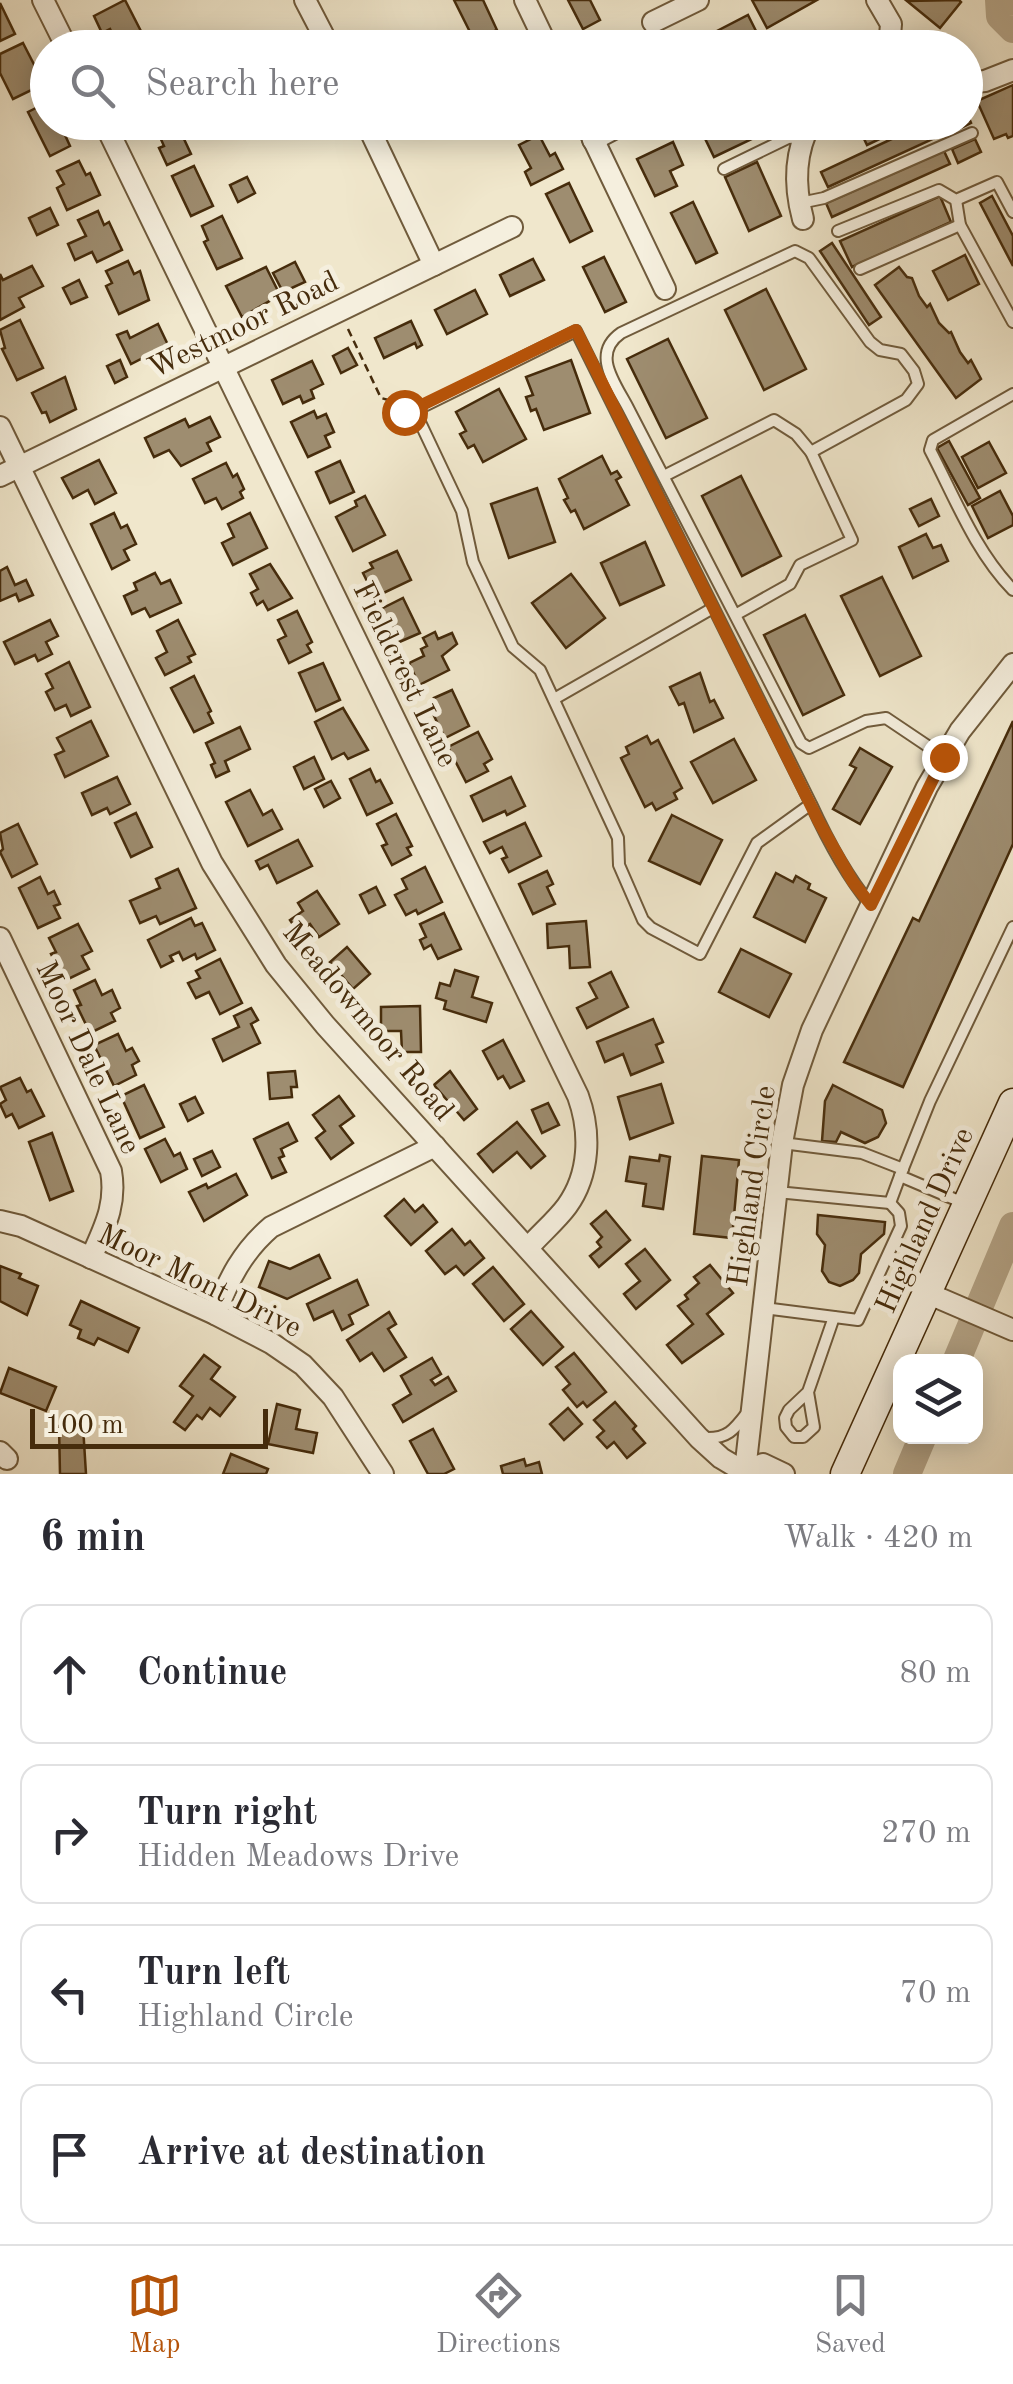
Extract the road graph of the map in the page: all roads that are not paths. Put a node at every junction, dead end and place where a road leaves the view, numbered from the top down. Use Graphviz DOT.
graph roads {
  1 [pos="43,0"];
  2 [pos="305,0"];
  3 [pos="525,0"];
  4 [pos="698,0"];
  5 [pos="877,0"];
  6 [pos="653,22"];
  7 [pos="58,30"];
  8 [pos="321,30"];
  9 [pos="539,30"];
  10 [pos="890,30"];
  11 [pos="1013,70"];
  12 [pos="983,81"];
  13 [pos="113,140"];
  14 [pos="375,140"];
  15 [pos="593,140"];
  16 [pos="784,140"];
  17 [pos="804,140"];
  18 [pos="954,140"];
  19 [pos="724,169"];
  20 [pos="956,200"];
  21 [pos="801,211"];
  22 [pos="1013,212"];
  23 [pos="960,225"];
  24 [pos="512,227"];
  25 [pos="838,230"];
  26 [pos="434,265"];
  27 [pos="860,269"];
  28 [pos="665,289"];
  29 [pos="1013,322"];
  30 [pos="223,368"];
  31 [pos="1013,394"];
  32 [pos="0,426"];
  33 [pos="812,452"];
  34 [pos="20,466"];
  35 [pos="0,476"];
  36 [pos="664,476"];
  37 [pos="1013,590"];
  38 [pos="713,608"];
  39 [pos="735,615"];
  40 [pos="1013,664"];
  41 [pos="554,699"];
  42 [pos="944,757"];
  43 [pos="811,804"];
  44 [pos="871,905"];
  45 [pos="1013,928"];
  46 [pos="0,938"];
  47 [pos="1013,1103"];
  48 [pos="782,1143"];
  49 [pos="435,1146"];
  50 [pos="902,1172"];
  51 [pos="776,1192"];
  52 [pos="890,1203"];
  53 [pos="967,1204"];
  54 [pos="0,1221"];
  55 [pos="528,1248"];
  56 [pos="90,1258"];
  57 [pos="926,1293"];
  58 [pos="764,1308"];
  59 [pos="216,1314"];
  60 [pos="834,1317"];
  61 [pos="1011,1325"];
  62 [pos="808,1392"];
  63 [pos="754,1404"];
  64 [pos="699,1438"];
  65 [pos="380,1473"];
  66 [pos="746,1473"];
  67 [pos="784,1474"];
  68 [pos="845,1474"];
  1 -- 7 [label="street"];
  2 -- 8 [label="street"];
  3 -- 9 [label="street"];
  4 -- 6 [label="street"];
  5 -- 10 [label="street"];
  11 -- 12 [label="street"];
  13 -- 30 [label="street, Fieldcrest Lane"];
  14 -- 26 [label="street"];
  15 -- 28 [label="street"];
  16 -- 19 [label="lane"];
  17 -- 21 [label="street"];
  18 -- 21 [label="lane"];
  20 -- 22 [label="lane"];
  20 -- 23 [label="lane"];
  20 -- 25 [label="lane"];
  23 -- 27 [label="lane"];
  23 -- 29 [label="lane"];
  24 -- 26 [label="street, Westmoor Road"];
  26 -- 30 [label="street, Westmoor Road"];
  30 -- 34 [label="street, Westmoor Road"];
  30 -- 55 [label="street, Fieldcrest Lane"];
  31 -- 37 [label="lane"];
  32 -- 34 [label="street, Meadowmoor Road"];
  33 -- 36 [label="lane"];
  33 -- 36 [label="lane"];
  33 -- 39 [label="lane"];
  34 -- 35 [label="street, Westmoor Road"];
  34 -- 49 [label="street, Meadowmoor Road"];
  36 -- 39 [label="lane"];
  38 -- 41 [label="lane"];
  38 -- 41 [label="lane"];
  38 -- 43 [label="lane"];
  39 -- 42 [label="lane"];
  40 -- 42 [label="street, Highland Circle"];
  41 -- 43 [label="lane"];
  42 -- 44 [label="street, Highland Circle"];
  43 -- 44 [label="lane"];
  44 -- 48 [label="street, Highland Circle"];
  45 -- 50 [label="lane"];
  46 -- 56 [label="street, Moor Dale Lane"];
  47 -- 53 [label="main road, Highland Drive"];
  48 -- 50 [label="lane"];
  48 -- 51 [label="street, Highland Circle"];
  49 -- 55 [label="street, Meadowmoor Road"];
  49 -- 59 [label="street"];
  50 -- 52 [label="lane"];
  50 -- 53 [label="lane"];
  51 -- 52 [label="lane"];
  51 -- 58 [label="street, Highland Circle"];
  52 -- 60 [label="lane"];
  53 -- 57 [label="main road, Highland Drive"];
  54 -- 56 [label="street, Moor Mont Drive"];
  55 -- 64 [label="street, Meadowmoor Road"];
  56 -- 59 [label="street, Moor Mont Drive"];
  57 -- 61 [label="street"];
  57 -- 68 [label="main road, Highland Drive"];
  58 -- 60 [label="lane"];
  58 -- 63 [label="street, Highland Circle"];
  59 -- 65 [label="street, Moor Mont Drive"];
  60 -- 62 [label="lane"];
  63 -- 64 [label="lane"];
  63 -- 66 [label="street, Highland Circle"];
  64 -- 66 [label="street, Meadowmoor Road"];
  66 -- 67 [label="street"];
}
